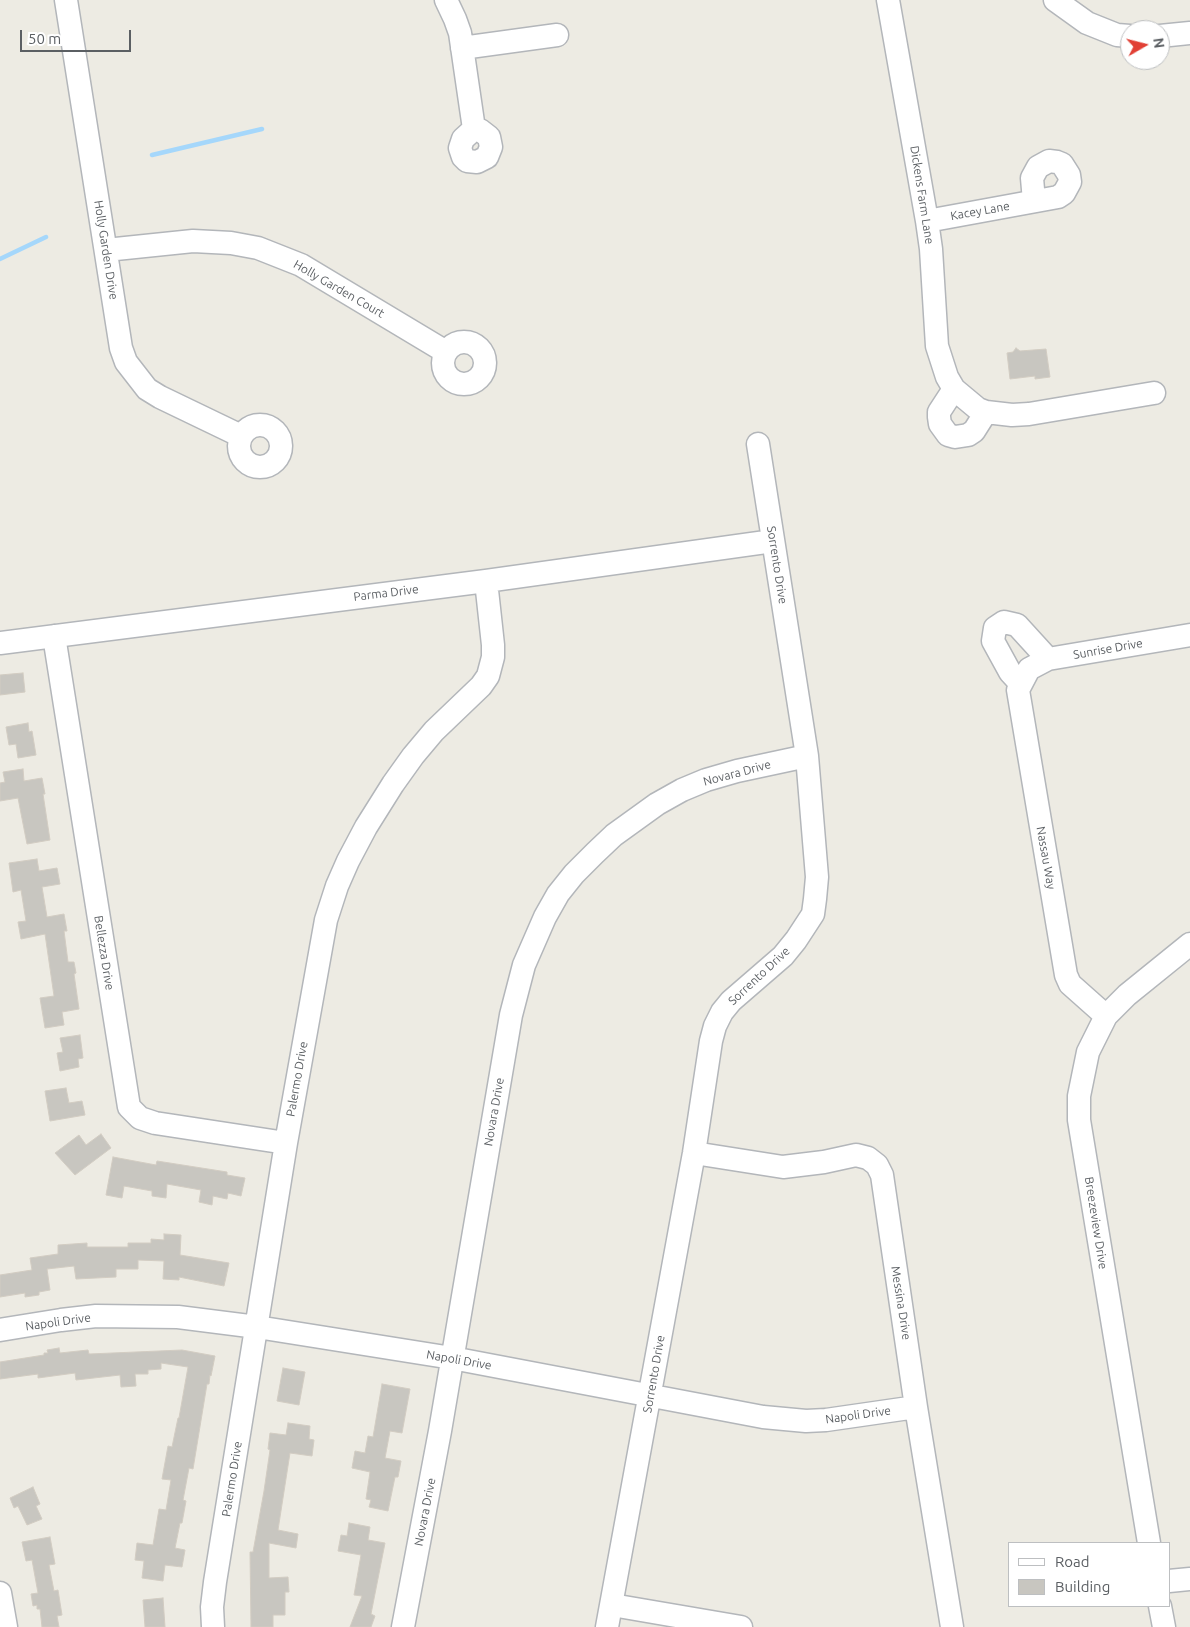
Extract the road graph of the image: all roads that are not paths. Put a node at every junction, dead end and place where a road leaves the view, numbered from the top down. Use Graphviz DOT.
graph roads {
  1 [pos="66,0"];
  2 [pos="446,0"];
  3 [pos="888,0"];
  4 [pos="1055,0"];
  5 [pos="1190,33"];
  6 [pos="557,35"];
  7 [pos="1120,35"];
  8 [pos="1170,35"];
  9 [pos="462,48"];
  10 [pos="474,129"];
  11 [pos="1034,201"];
  12 [pos="927,221"];
  13 [pos="106,250"];
  14 [pos="446,352"];
  15 [pos="954,388"];
  16 [pos="1154,393"];
  17 [pos="986,412"];
  18 [pos="241,436"];
  19 [pos="758,444"];
  20 [pos="773,541"];
  21 [pos="486,580"];
  22 [pos="1190,635"];
  23 [pos="54,636"];
  24 [pos="0,643"];
  25 [pos="1032,671"];
  26 [pos="807,756"];
  27 [pos="1190,944"];
  28 [pos="1106,1016"];
  29 [pos="286,1143"];
  30 [pos="694,1153"];
  31 [pos="257,1326"];
  32 [pos="0,1330"];
  33 [pos="452,1358"];
  34 [pos="650,1396"];
  35 [pos="916,1407"];
  36 [pos="1149,1542"];
  37 [pos="1190,1579"];
  38 [pos="1170,1581"];
  39 [pos="0,1593"];
  40 [pos="612,1604"];
  41 [pos="1160,1607"];
  42 [pos="6,1627"];
  43 [pos="213,1627"];
  44 [pos="403,1627"];
  45 [pos="607,1627"];
  46 [pos="741,1627"];
  47 [pos="952,1627"];
  48 [pos="1164,1627"];
  1 -- 13 [label="street, Holly Garden Drive"];
  2 -- 9 [label="street"];
  3 -- 12 [label="street, Dickens Farm Lane"];
  4 -- 7 [label="street"];
  5 -- 8 [label="street"];
  6 -- 9 [label="street"];
  9 -- 10 [label="street"];
  11 -- 12 [label="street, Kacey Lane"];
  12 -- 15 [label="street, Dickens Farm Lane"];
  13 -- 14 [label="street, Holly Garden Court"];
  13 -- 18 [label="street, Holly Garden Drive"];
  15 -- 17 [label="street, Dickens Farm Lane"];
  15 -- 17 [label="street"];
  16 -- 17 [label="street"];
  19 -- 20 [label="street, Sorrento Drive"];
  20 -- 21 [label="street, Parma Drive"];
  20 -- 26 [label="street, Sorrento Drive"];
  21 -- 23 [label="street, Parma Drive"];
  21 -- 29 [label="street, Palermo Drive"];
  22 -- 25 [label="street, Sunrise Drive"];
  23 -- 24 [label="street, Parma Drive"];
  23 -- 29 [label="street, Bellezza Drive"];
  25 -- 28 [label="street, Nassau Way"];
  26 -- 30 [label="street, Sorrento Drive"];
  26 -- 33 [label="street, Novara Drive"];
  27 -- 28 [label="street, Breezeview Drive"];
  28 -- 36 [label="street, Breezeview Drive"];
  29 -- 31 [label="street, Palermo Drive"];
  30 -- 34 [label="street, Sorrento Drive"];
  30 -- 35 [label="street, Messina Drive"];
  31 -- 32 [label="street, Napoli Drive"];
  31 -- 33 [label="street, Napoli Drive"];
  31 -- 43 [label="street, Palermo Drive"];
  33 -- 34 [label="street, Napoli Drive"];
  33 -- 44 [label="street, Novara Drive"];
  34 -- 35 [label="street, Napoli Drive"];
  34 -- 40 [label="street, Sorrento Drive"];
  35 -- 47 [label="street, Messina Drive"];
  37 -- 38 [label="street"];
  39 -- 42 [label="street"];
  40 -- 45 [label="street, Sorrento Drive"];
  40 -- 46 [label="street"];
  41 -- 48 [label="street"];
}
